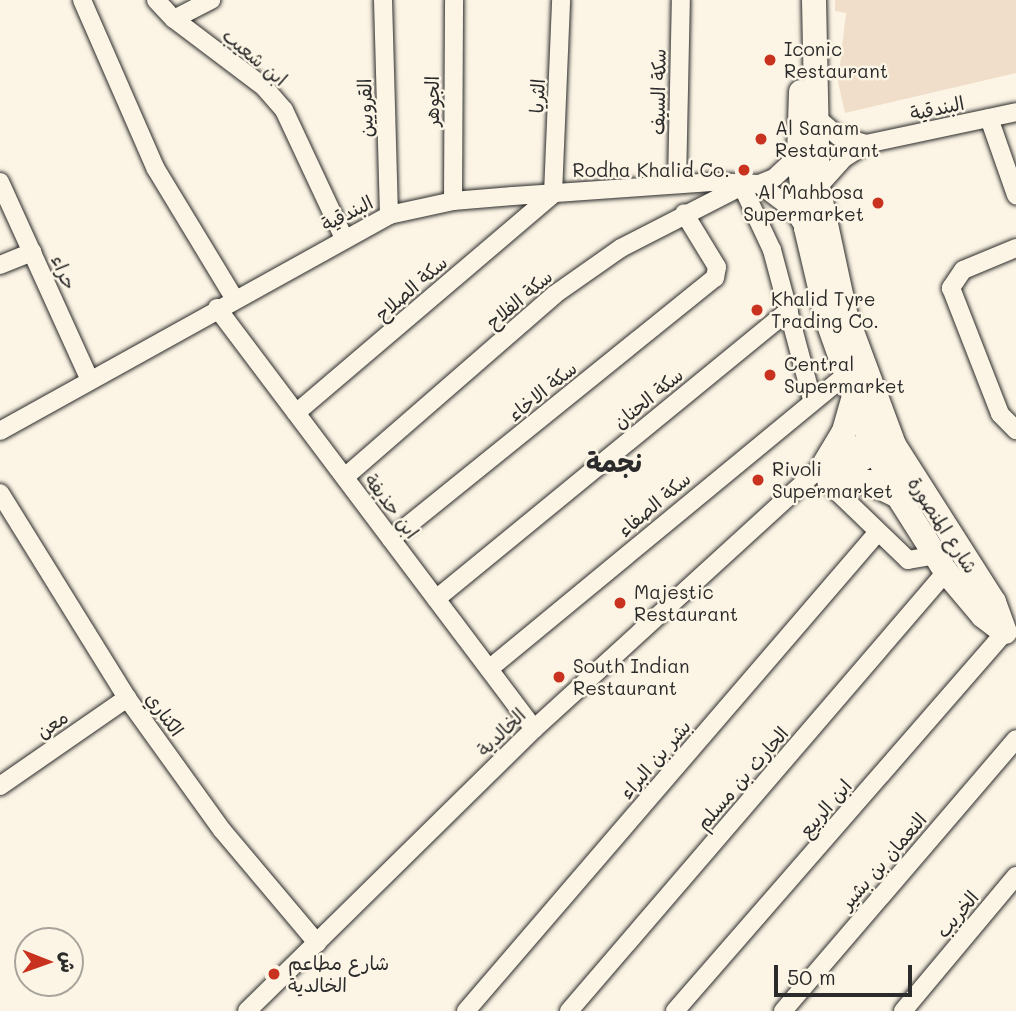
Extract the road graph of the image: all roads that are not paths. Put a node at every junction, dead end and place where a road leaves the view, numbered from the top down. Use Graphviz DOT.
graph roads {
  1 [pos="82,0"];
  2 [pos="156,0"];
  3 [pos="211,0"];
  4 [pos="383,0"];
  5 [pos="454,0"];
  6 [pos="561,0"];
  7 [pos="681,0"];
  8 [pos="814,0"];
  9 [pos="174,19"];
  10 [pos="813,48"];
  11 [pos="1016,112"];
  12 [pos="816,117"];
  13 [pos="989,118"];
  14 [pos="866,144"];
  15 [pos="799,155"];
  16 [pos="0,182"];
  17 [pos="677,184"];
  18 [pos="750,185"];
  19 [pos="818,187"];
  20 [pos="553,194"];
  21 [pos="1016,195"];
  22 [pos="453,201"];
  23 [pos="684,213"];
  24 [pos="389,215"];
  25 [pos="806,228"];
  26 [pos="344,238"];
  27 [pos="1016,248"];
  28 [pos="32,252"];
  29 [pos="0,265"];
  30 [pos="234,298"];
  31 [pos="217,308"];
  32 [pos="789,310"];
  33 [pos="90,380"];
  34 [pos="850,386"];
  35 [pos="812,399"];
  36 [pos="296,413"];
  37 [pos="1016,430"];
  38 [pos="0,431"];
  39 [pos="881,442"];
  40 [pos="829,474"];
  41 [pos="345,477"];
  42 [pos="0,493"];
  43 [pos="898,496"];
  44 [pos="877,534"];
  45 [pos="391,539"];
  46 [pos="940,563"];
  47 [pos="436,599"];
  48 [pos="1011,637"];
  49 [pos="489,669"];
  50 [pos="127,698"];
  51 [pos="534,729"];
  52 [pos="1016,739"];
  53 [pos="0,786"];
  54 [pos="1015,878"];
  55 [pos="317,943"];
  56 [pos="247,1011"];
  57 [pos="466,1011"];
  58 [pos="569,1011"];
  59 [pos="676,1011"];
  60 [pos="783,1011"];
  61 [pos="904,1011"];
  1 -- 30 [label="street"];
  2 -- 9 [label="street, ابن شعيب"];
  3 -- 9 [label="street"];
  4 -- 24 [label="street, القرويين"];
  5 -- 22 [label="street, الجوهر"];
  6 -- 20 [label="street, الثريا"];
  7 -- 17 [label="street, سكة السيف"];
  8 -- 10 [label="main road, شارع المنصورة"];
  9 -- 26 [label="street, ابن شعيب"];
  10 -- 12 [label="main road, شارع المنصورة"];
  10 -- 15 [label="main road, شارع المنصورة"];
  11 -- 13 [label="street, البندقية"];
  12 -- 14 [label="street"];
  12 -- 19 [label="main road, شارع المنصورة"];
  13 -- 14 [label="street, البندقية"];
  13 -- 21 [label="street"];
  14 -- 19 [label="street, البندقية"];
  15 -- 18 [label="street"];
  15 -- 25 [label="main road, شارع المنصورة"];
  16 -- 28 [label="street, حراء"];
  17 -- 18 [label="street, البندقية"];
  17 -- 20 [label="street, البندقية"];
  18 -- 23 [label="street, سكة الفلاح"];
  18 -- 25 [label="street"];
  18 -- 32 [label="street"];
  19 -- 39 [label="main road, شارع المنصورة"];
  20 -- 22 [label="street, البندقية"];
  20 -- 36 [label="street, سكة الصلاح"];
  22 -- 24 [label="street, البندقية"];
  23 -- 41 [label="street, سكة الفلاح"];
  23 -- 45 [label="street, سكة الاخاء"];
  24 -- 26 [label="street, البندقية"];
  25 -- 34 [label="main road, شارع المنصورة"];
  26 -- 30 [label="street, البندقية"];
  27 -- 37 [label="street"];
  28 -- 29 [label="street"];
  28 -- 33 [label="street, حراء"];
  30 -- 31 [label="street, البندقية"];
  31 -- 33 [label="street, البندقية"];
  31 -- 36 [label="street, ابن حذيفة"];
  32 -- 35 [label="street"];
  32 -- 47 [label="street, سكة الحنان"];
  33 -- 38 [label="street, البندقية"];
  34 -- 35 [label="street, سكة الصفاء"];
  34 -- 39 [label="main road, شارع المنصورة"];
  34 -- 40 [label="main road"];
  35 -- 49 [label="street, سكة الصفاء"];
  36 -- 41 [label="street, ابن حذيفة"];
  39 -- 40 [label="street, الخالدية"];
  39 -- 43 [label="main road, شارع المنصورة"];
  39 -- 48 [label="main road, شارع المنصورة"];
  40 -- 43 [label="main road"];
  40 -- 44 [label="street"];
  40 -- 51 [label="street, الخالدية"];
  41 -- 45 [label="street, ابن حذيفة"];
  42 -- 50 [label="street, الكناري"];
  43 -- 46 [label="main road, شارع المنصورة"];
  44 -- 46 [label="street"];
  44 -- 57 [label="street, بشر بن البراء"];
  45 -- 47 [label="street, ابن حذيفة"];
  46 -- 48 [label="main road, شارع المنصورة"];
  46 -- 58 [label="street, الحارث بن مسلم"];
  47 -- 49 [label="street, ابن حذيفة"];
  48 -- 59 [label="street, ابن الربيع"];
  49 -- 51 [label="street, ابن حذيفة"];
  50 -- 53 [label="street, معن"];
  50 -- 55 [label="street, الكناري"];
  51 -- 55 [label="street, الخالدية"];
  52 -- 60 [label="street, النعمان بن بشير"];
  54 -- 61 [label="street, الخريب"];
  55 -- 56 [label="street, الخالدية"];
}
